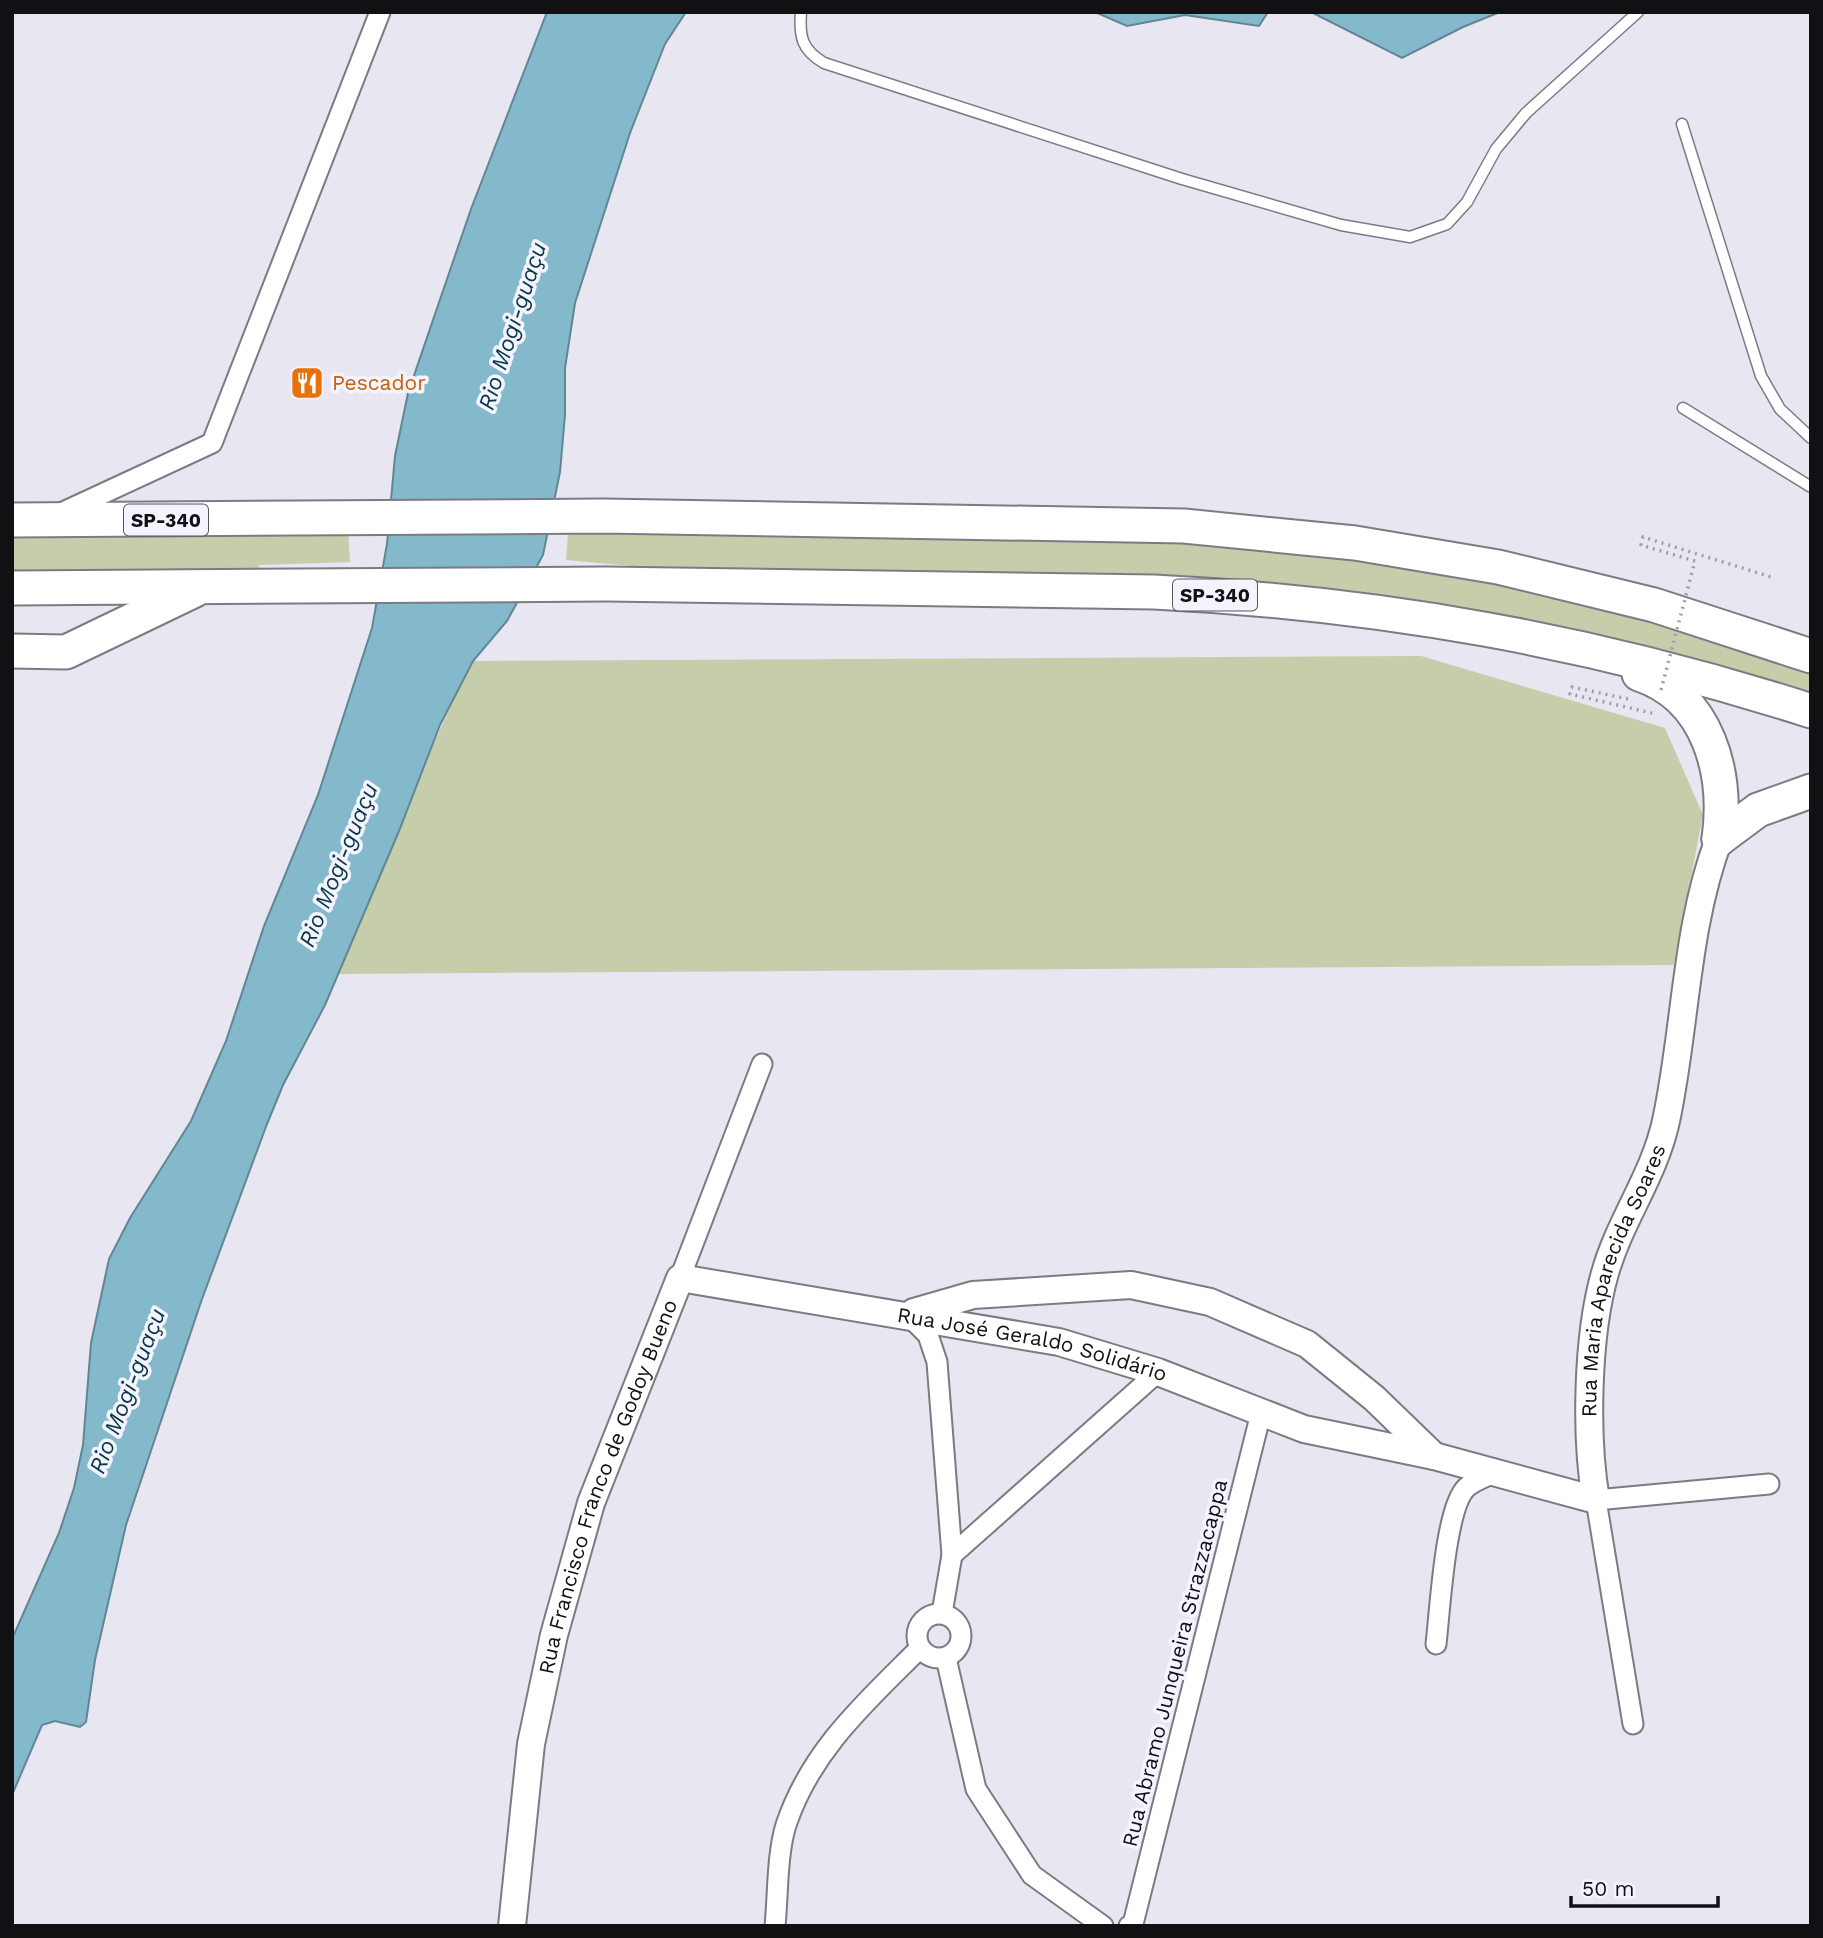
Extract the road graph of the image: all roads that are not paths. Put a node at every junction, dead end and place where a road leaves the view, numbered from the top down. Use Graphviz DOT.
graph roads {
  1 [pos="380,12"];
  2 [pos="801,12"];
  3 [pos="1638,12"];
  4 [pos="1682,124"];
  5 [pos="1683,408"];
  6 [pos="1811,438"];
  7 [pos="1811,487"];
  8 [pos="12,520"];
  9 [pos="45,520"];
  10 [pos="203,587"];
  11 [pos="12,588"];
  12 [pos="1513,632"];
  13 [pos="12,651"];
  14 [pos="1811,656"];
  15 [pos="1811,711"];
  16 [pos="1811,791"];
  17 [pos="1719,839"];
  18 [pos="762,1064"];
  19 [pos="680,1278"];
  20 [pos="907,1314"];
  21 [pos="1158,1372"];
  22 [pos="1261,1413"];
  23 [pos="1434,1455"];
  24 [pos="1495,1472"];
  25 [pos="1769,1484"];
  26 [pos="1596,1500"];
  27 [pos="952,1555"];
  28 [pos="942,1613"];
  29 [pos="1436,1644"];
  30 [pos="920,1648"];
  31 [pos="946,1658"];
  32 [pos="1633,1724"];
  33 [pos="1131,1925"];
  34 [pos="512,1926"];
  35 [pos="775,1926"];
  36 [pos="1103,1926"];
  1 -- 9 [label="street"];
  2 -- 3 [label="lane"];
  4 -- 6 [label="lane"];
  5 -- 7 [label="lane"];
  8 -- 9 [label="highway, SP-340"];
  9 -- 14 [label="highway, SP-340"];
  10 -- 11 [label="highway, SP-340"];
  10 -- 12 [label="highway, SP-340"];
  10 -- 13 [label="highway"];
  12 -- 15 [label="highway, SP-340"];
  12 -- 17 [label="highway"];
  16 -- 17 [label="highway"];
  17 -- 26 [label="street, Rua Maria Aparecida Soares"];
  18 -- 19 [label="street, Rua Francisco Franco de Godoy Bueno"];
  19 -- 20 [label="street"];
  19 -- 34 [label="street, Rua Francisco Franco de Godoy Bueno"];
  20 -- 21 [label="street, Rua José Geraldo Solidário"];
  20 -- 23 [label="street, Rua José Geraldo Solidário"];
  20 -- 27 [label="street"];
  21 -- 22 [label="street, Rua José Geraldo Solidário"];
  21 -- 27 [label="street"];
  22 -- 23 [label="street, Rua José Geraldo Solidário"];
  22 -- 33 [label="street, Rua Abramo Junqueira Strazzacappa"];
  23 -- 24 [label="street, Rua José Geraldo Solidário"];
  24 -- 26 [label="street, Rua José Geraldo Solidário"];
  24 -- 29 [label="street"];
  25 -- 26 [label="street, Rua José Geraldo Solidário"];
  26 -- 32 [label="street, Rua Maria Aparecida Soares"];
  27 -- 28 [label="street"];
  28 -- 30 [label="street"];
  28 -- 31 [label="street"];
  30 -- 31 [label="street"];
  30 -- 35 [label="street"];
  31 -- 36 [label="street"];
}
